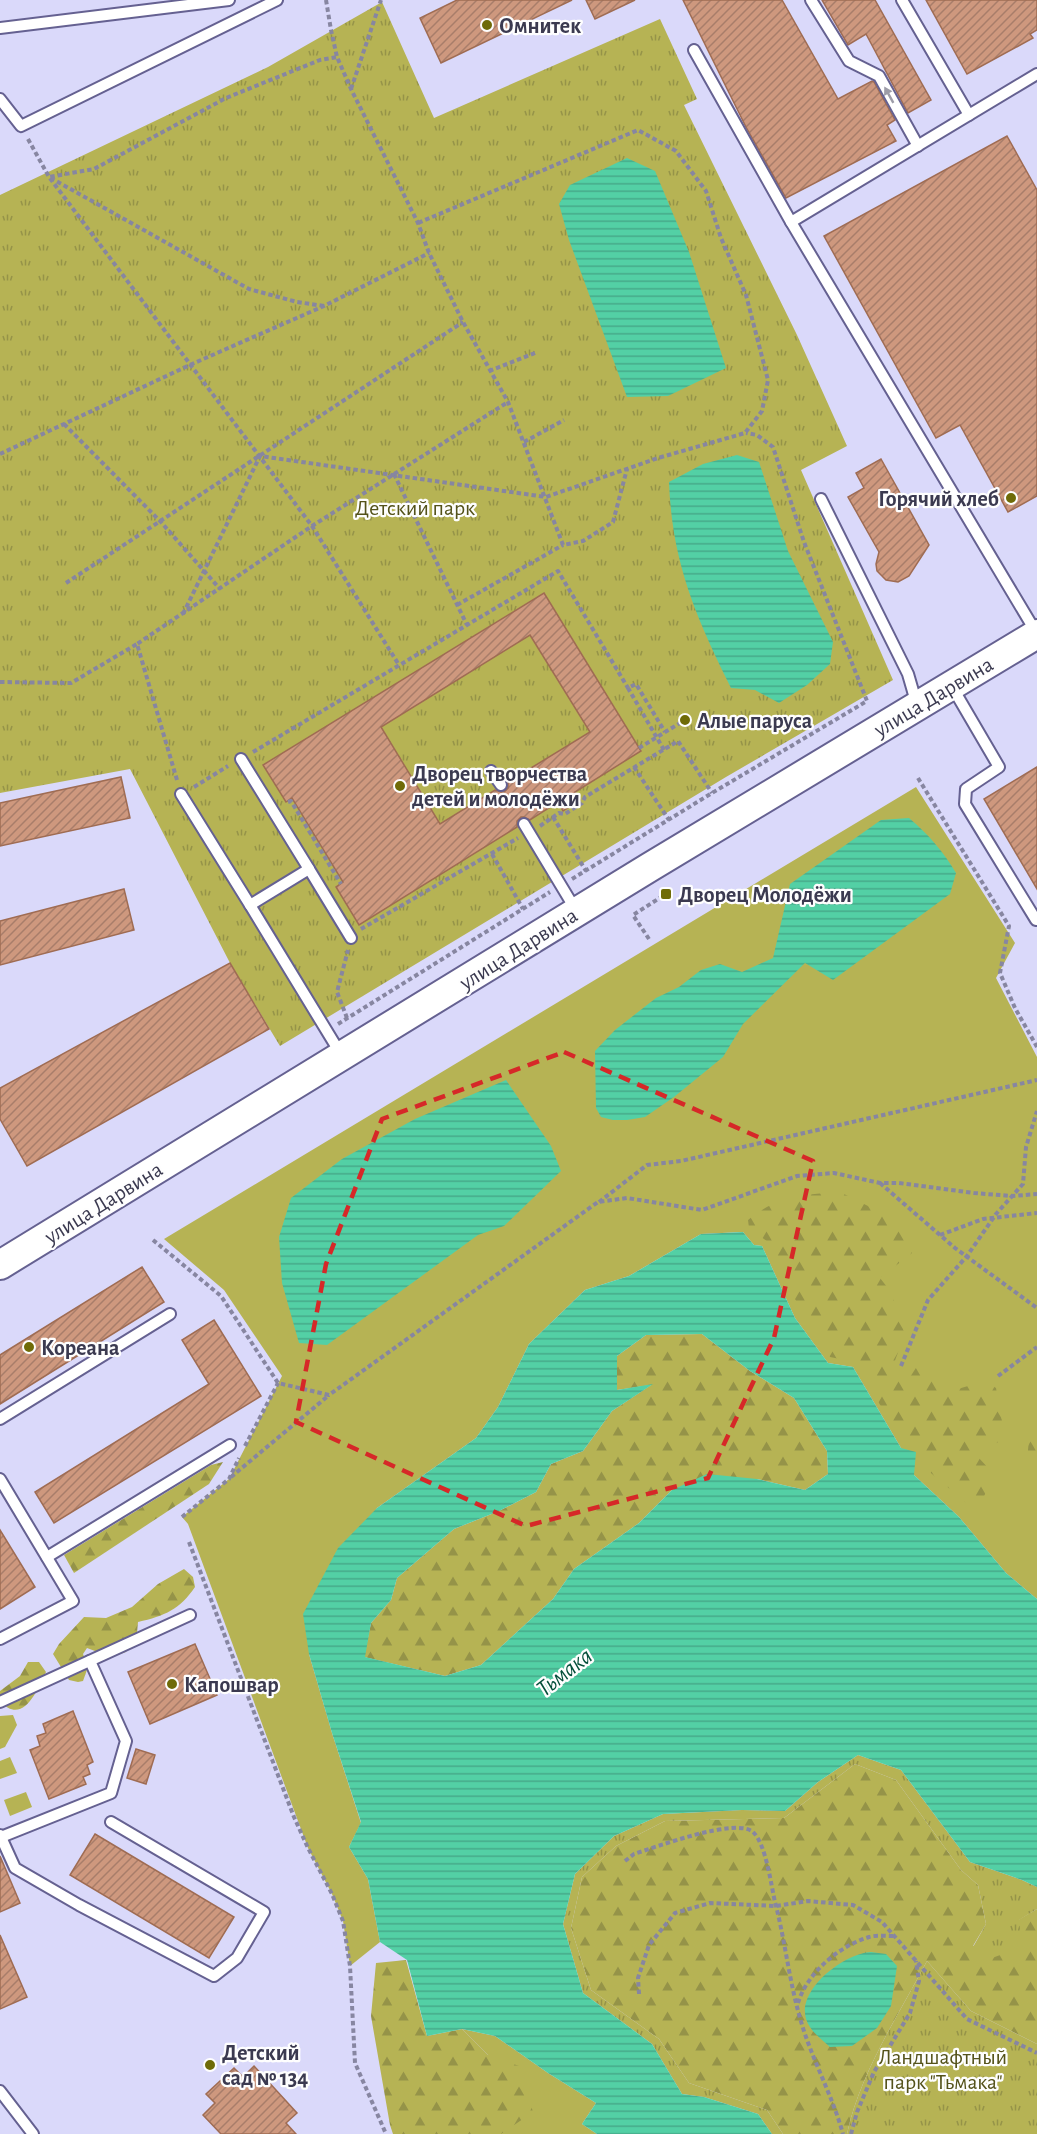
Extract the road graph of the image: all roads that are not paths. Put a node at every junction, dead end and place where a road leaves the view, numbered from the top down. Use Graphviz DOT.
graph roads {
  1 [pos="229,0"];
  2 [pos="277,0"];
  3 [pos="811,0"];
  4 [pos="902,0"];
  5 [pos="0,28"];
  6 [pos="694,50"];
  7 [pos="1037,74"];
  8 [pos="0,99"];
  9 [pos="969,115"];
  10 [pos="918,146"];
  11 [pos="790,222"];
  12 [pos="821,499"];
  13 [pos="1037,634"];
  14 [pos="951,685"];
  15 [pos="917,706"];
  16 [pos="241,759"];
  17 [pos="491,771"];
  18 [pos="501,785"];
  19 [pos="182,794"];
  20 [pos="524,824"];
  21 [pos="309,869"];
  22 [pos="250,905"];
  23 [pos="577,912"];
  24 [pos="1036,920"];
  25 [pos="351,938"];
  26 [pos="342,1056"];
  27 [pos="0,1265"];
  28 [pos="170,1314"];
  29 [pos="0,1419"];
  30 [pos="230,1445"];
  31 [pos="0,1479"];
  32 [pos="47,1557"];
  33 [pos="190,1615"];
  34 [pos="0,1639"];
  35 [pos="90,1661"];
  36 [pos="0,1702"];
  37 [pos="111,1822"];
  38 [pos="1,1836"];
  39 [pos="0,2091"];
  40 [pos="33,2134"];
  1 -- 5 [label="lane"];
  2 -- 8 [label="lane"];
  10 -- 3 [label="lane, one-way"];
  4 -- 9 [label="lane"];
  6 -- 11 [label="lane"];
  7 -- 9 [label="lane"];
  9 -- 10 [label="lane"];
  10 -- 11 [label="lane"];
  11 -- 13 [label="lane"];
  12 -- 15 [label="lane"];
  13 -- 14 [label="main road, улица Дарвина"];
  14 -- 15 [label="main road, улица Дарвина"];
  14 -- 24 [label="lane"];
  15 -- 23 [label="main road, улица Дарвина"];
  16 -- 21 [label="lane"];
  17 -- 18 [label="lane"];
  19 -- 22 [label="lane"];
  20 -- 23 [label="lane"];
  21 -- 22 [label="lane"];
  21 -- 25 [label="lane"];
  22 -- 26 [label="lane"];
  23 -- 26 [label="main road, улица Дарвина"];
  26 -- 27 [label="main road, улица Дарвина"];
  28 -- 29 [label="lane"];
  30 -- 32 [label="lane"];
  31 -- 32 [label="lane"];
  32 -- 34 [label="lane"];
  33 -- 35 [label="lane"];
  35 -- 36 [label="lane"];
  35 -- 38 [label="lane"];
  37 -- 38 [label="lane"];
  39 -- 40 [label="lane"];
}
